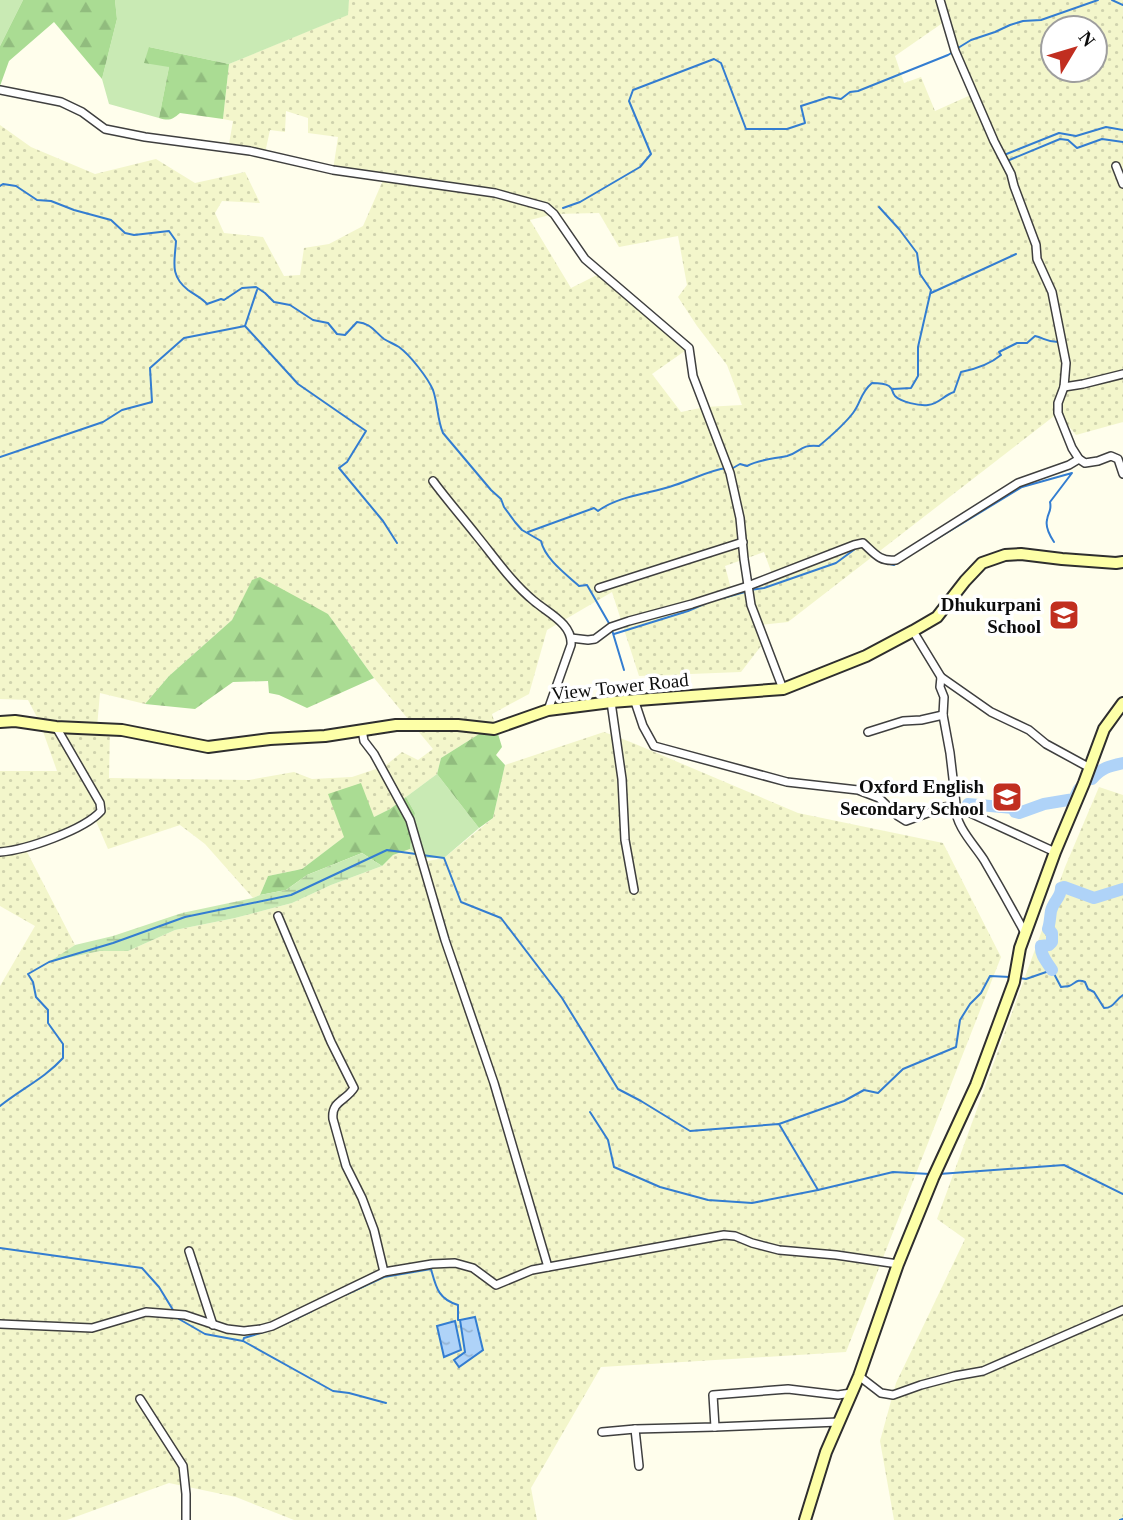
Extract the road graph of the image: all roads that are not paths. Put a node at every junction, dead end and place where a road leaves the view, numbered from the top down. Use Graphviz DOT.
graph roads {
  1 [pos="940,0"];
  2 [pos="0,90"];
  3 [pos="1116,166"];
  4 [pos="1123,184"];
  5 [pos="1123,374"];
  6 [pos="1064,387"];
  7 [pos="1079,459"];
  8 [pos="1123,474"];
  9 [pos="433,481"];
  10 [pos="743,542"];
  11 [pos="1123,562"];
  12 [pos="748,586"];
  13 [pos="599,588"];
  14 [pos="914,631"];
  15 [pos="572,638"];
  16 [pos="941,677"];
  17 [pos="783,689"];
  18 [pos="611,702"];
  19 [pos="635,702"];
  20 [pos="1123,702"];
  21 [pos="548,710"];
  22 [pos="943,715"];
  23 [pos="0,722"];
  24 [pos="57,727"];
  25 [pos="362,730"];
  26 [pos="868,732"];
  27 [pos="1090,768"];
  28 [pos="955,806"];
  29 [pos="0,852"];
  30 [pos="1055,852"];
  31 [pos="635,890"];
  32 [pos="278,916"];
  33 [pos="1025,933"];
  34 [pos="189,1251"];
  35 [pos="898,1264"];
  36 [pos="548,1267"];
  37 [pos="384,1272"];
  38 [pos="1123,1310"];
  39 [pos="0,1324"];
  40 [pos="213,1325"];
  41 [pos="859,1376"];
  42 [pos="851,1393"];
  43 [pos="140,1399"];
  44 [pos="839,1422"];
  45 [pos="715,1427"];
  46 [pos="635,1429"];
  47 [pos="602,1432"];
  48 [pos="639,1466"];
  49 [pos="186,1520"];
  50 [pos="805,1520"];
  1 -- 6 [label="street"];
  2 -- 10 [label="street"];
  3 -- 4 [label="street"];
  5 -- 6 [label="street"];
  6 -- 7 [label="street"];
  7 -- 8 [label="street"];
  7 -- 12 [label="street"];
  9 -- 15 [label="street"];
  10 -- 12 [label="street"];
  10 -- 13 [label="street"];
  11 -- 14 [label="street, View Tower Road"];
  12 -- 15 [label="street"];
  12 -- 17 [label="street"];
  14 -- 16 [label="street"];
  14 -- 17 [label="street, View Tower Road"];
  15 -- 21 [label="street"];
  16 -- 22 [label="street"];
  16 -- 27 [label="street"];
  17 -- 19 [label="street, View Tower Road"];
  18 -- 19 [label="street, View Tower Road"];
  18 -- 21 [label="street, View Tower Road"];
  18 -- 31 [label="street"];
  19 -- 28 [label="street"];
  20 -- 27 [label="street"];
  21 -- 25 [label="street, View Tower Road"];
  22 -- 26 [label="street"];
  22 -- 28 [label="street"];
  23 -- 24 [label="street, View Tower Road"];
  24 -- 25 [label="street, View Tower Road"];
  24 -- 29 [label="street"];
  25 -- 36 [label="street"];
  27 -- 30 [label="street"];
  28 -- 30 [label="street"];
  28 -- 33 [label="street"];
  30 -- 33 [label="street"];
  32 -- 37 [label="street"];
  33 -- 35 [label="street"];
  34 -- 40 [label="street"];
  35 -- 36 [label="street"];
  35 -- 41 [label="street"];
  36 -- 37 [label="street"];
  37 -- 40 [label="street"];
  38 -- 41 [label="street"];
  39 -- 40 [label="street"];
  41 -- 42 [label="street"];
  42 -- 44 [label="street"];
  42 -- 45 [label="street"];
  43 -- 49 [label="street"];
  44 -- 45 [label="street"];
  44 -- 50 [label="street"];
  45 -- 46 [label="street"];
  46 -- 47 [label="street"];
  46 -- 48 [label="street"];
}
